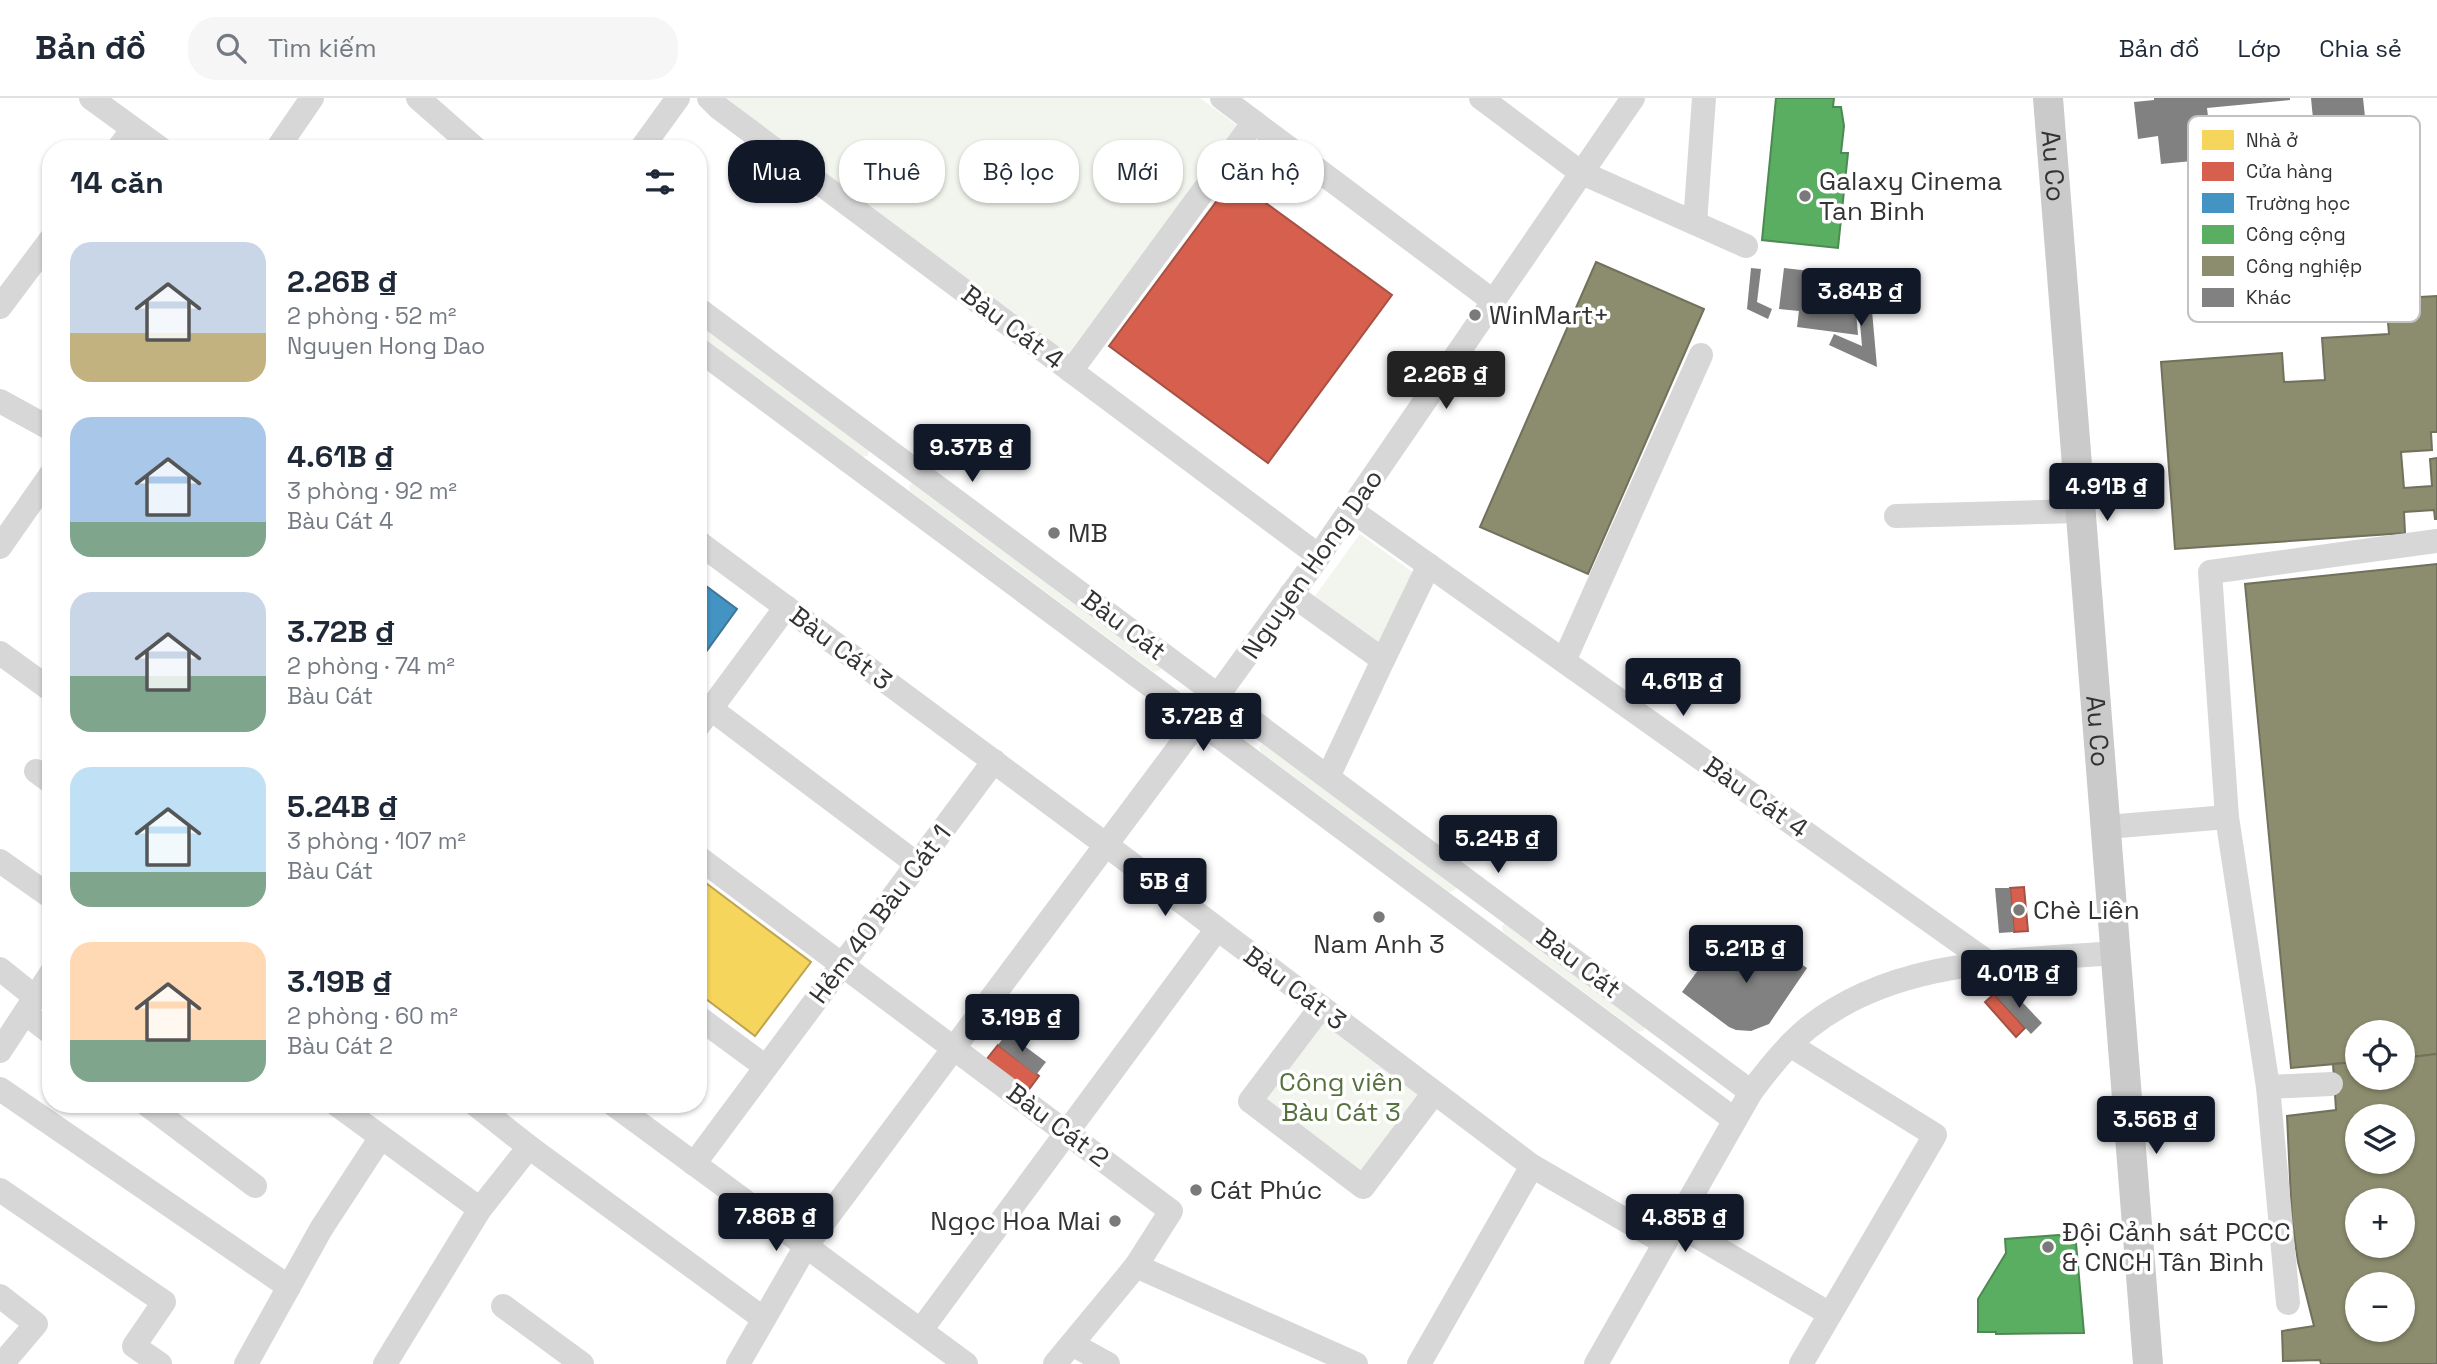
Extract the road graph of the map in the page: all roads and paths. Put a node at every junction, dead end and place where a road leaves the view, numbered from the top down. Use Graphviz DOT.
graph roads {
  1 [pos="91,98"];
  2 [pos="312,98"];
  3 [pos="418,98"];
  4 [pos="678,98"];
  5 [pos="709,98"];
  6 [pos="1222,98"];
  7 [pos="1481,98"];
  8 [pos="1633,98"];
  9 [pos="1704,98"];
  10 [pos="2048,98"];
  11 [pos="1254,122"];
  12 [pos="133,129"];
  13 [pos="125,140"];
  14 [pos="148,140"];
  15 [pos="282,140"];
  16 [pos="466,140"];
  17 [pos="648,140"];
  18 [pos="1580,172"];
  19 [pos="1695,223"];
  20 [pos="1746,246"];
  21 [pos="42,251"];
  22 [pos="1493,301"];
  23 [pos="0,307"];
  24 [pos="707,316"];
  25 [pos="1701,355"];
  26 [pos="707,356"];
  27 [pos="1071,371"];
  28 [pos="0,401"];
  29 [pos="42,424"];
  30 [pos="896,456"];
  31 [pos="877,482"];
  32 [pos="42,487"];
  33 [pos="1351,510"];
  34 [pos="2080,510"];
  35 [pos="1896,516"];
  36 [pos="2437,541"];
  37 [pos="0,547"];
  38 [pos="707,549"];
  39 [pos="1318,556"];
  40 [pos="1429,565"];
  41 [pos="1291,594"];
  42 [pos="786,607"];
  43 [pos="0,653"];
  44 [pos="1383,660"];
  45 [pos="1564,662"];
  46 [pos="42,683"];
  47 [pos="1218,695"];
  48 [pos="707,715"];
  49 [pos="707,719"];
  50 [pos="1199,721"];
  51 [pos="993,761"];
  52 [pos="1328,777"];
  53 [pos="2227,817"];
  54 [pos="2107,827"];
  55 [pos="1105,844"];
  56 [pos="0,860"];
  57 [pos="707,864"];
  58 [pos="917,864"];
  59 [pos="42,890"];
  60 [pos="1484,893"];
  61 [pos="1464,919"];
  62 [pos="1217,929"];
  63 [pos="2115,953"];
  64 [pos="1989,963"];
  65 [pos="843,964"];
  66 [pos="0,969"];
  67 [pos="42,987"];
  68 [pos="30,1005"];
  69 [pos="1321,1007"];
  70 [pos="42,1021"];
  71 [pos="707,1024"];
  72 [pos="1790,1045"];
  73 [pos="955,1047"];
  74 [pos="0,1051"];
  75 [pos="766,1067"];
  76 [pos="2331,1084"];
  77 [pos="2268,1087"];
  78 [pos="0,1089"];
  79 [pos="1751,1091"];
  80 [pos="1434,1093"];
  81 [pos="158,1113"];
  82 [pos="348,1113"];
  83 [pos="486,1113"];
  84 [pos="625,1113"];
  85 [pos="1735,1121"];
  86 [pos="1067,1132"];
  87 [pos="381,1137"];
  88 [pos="529,1147"];
  89 [pos="694,1164"];
  90 [pos="1532,1166"];
  91 [pos="256,1186"];
  92 [pos="0,1190"];
  93 [pos="480,1209"];
  94 [pos="1670,1233"];
  95 [pos="806,1247"];
  96 [pos="1136,1266"];
  97 [pos="289,1287"];
  98 [pos="0,1296"];
  99 [pos="2288,1303"];
  100 [pos="503,1306"];
  101 [pos="1830,1314"];
  102 [pos="764,1319"];
  103 [pos="920,1330"];
  104 [pos="1072,1343"];
  105 [pos="2,1364"];
  106 [pos="160,1364"];
  107 [pos="246,1364"];
  108 [pos="385,1364"];
  109 [pos="582,1364"];
  110 [pos="738,1364"];
  111 [pos="966,1364"];
  112 [pos="1055,1364"];
  113 [pos="1108,1364"];
  114 [pos="1356,1364"];
  115 [pos="1419,1364"];
  116 [pos="1596,1364"];
  117 [pos="1801,1364"];
  118 [pos="2148,1364"];
  1 -- 12 [label="street"];
  2 -- 15 [label="street"];
  3 -- 16 [label="street"];
  4 -- 17 [label="street"];
  5 -- 27 [label="street, Bàu Cát 4"];
  6 -- 11 [label="street"];
  7 -- 18 [label="street"];
  8 -- 18 [label="street, Nguyen Hong Dao"];
  9 -- 19 [label="street"];
  10 -- 34 [label="main road, Au Co"];
  11 -- 22 [label="street"];
  11 -- 27 [label="street"];
  12 -- 13 [label="street"];
  12 -- 14 [label="street"];
  18 -- 19 [label="street"];
  18 -- 22 [label="street, Nguyen Hong Dao"];
  19 -- 20 [label="street"];
  21 -- 23 [label="street"];
  22 -- 33 [label="street, Nguyen Hong Dao"];
  24 -- 30 [label="street, Bàu Cát"];
  25 -- 45 [label="street"];
  26 -- 31 [label="street, Bàu Cát"];
  27 -- 39 [label="street, Bàu Cát 4"];
  28 -- 29 [label="street"];
  30 -- 31 [label="street"];
  30 -- 47 [label="street, Bàu Cát"];
  31 -- 50 [label="street, Bàu Cát"];
  32 -- 37 [label="street"];
  33 -- 39 [label="street, Nguyen Hong Dao"];
  33 -- 40 [label="street, Bàu Cát 4"];
  34 -- 35 [label="street"];
  34 -- 54 [label="main road, Au Co"];
  36 -- 53 [label="street"];
  38 -- 42 [label="street, Bàu Cát 3"];
  39 -- 41 [label="street, Nguyen Hong Dao"];
  40 -- 44 [label="street"];
  40 -- 45 [label="street, Bàu Cát 4"];
  41 -- 44 [label="street"];
  41 -- 47 [label="street, Nguyen Hong Dao"];
  42 -- 48 [label="street"];
  42 -- 51 [label="street, Bàu Cát 3"];
  43 -- 46 [label="street"];
  44 -- 52 [label="street"];
  45 -- 64 [label="street, Bàu Cát 4"];
  47 -- 50 [label="street, Nguyen Hong Dao"];
  47 -- 52 [label="street, Bàu Cát"];
  49 -- 58 [label="street"];
  50 -- 55 [label="street, Nguyen Hong Dao"];
  50 -- 61 [label="street, Bàu Cát"];
  51 -- 55 [label="street, Bàu Cát 3"];
  51 -- 58 [label="street, Hẻm 40 Bàu Cát 1"];
  52 -- 60 [label="street, Bàu Cát"];
  53 -- 54 [label="street"];
  53 -- 77 [label="street"];
  54 -- 63 [label="main road, Au Co"];
  55 -- 62 [label="street, Bàu Cát 3"];
  55 -- 73 [label="street, Nguyen Hong Dao"];
  56 -- 59 [label="street"];
  57 -- 65 [label="street, Bàu Cát 2"];
  58 -- 65 [label="street, Hẻm 40 Bàu Cát 1"];
  60 -- 61 [label="street"];
  60 -- 79 [label="street, Bàu Cát"];
  61 -- 85 [label="street, Bàu Cát"];
  62 -- 69 [label="street, Bàu Cát 3"];
  62 -- 86 [label="street"];
  63 -- 64 [label="street"];
  63 -- 118 [label="main road, Au Co"];
  64 -- 72 [label="street"];
  65 -- 73 [label="street, Bàu Cát 2"];
  65 -- 75 [label="street, Hẻm 40 Bàu Cát 1"];
  66 -- 68 [label="street"];
  67 -- 68 [label="street"];
  68 -- 70 [label="street"];
  68 -- 74 [label="street"];
  69 -- 80 [label="street, Bàu Cát 3"];
  69 -- 80 [label="street"];
  71 -- 75 [label="street"];
  72 -- 79 [label="street"];
  72 -- 101 [label="street"];
  73 -- 86 [label="street, Bàu Cát 2"];
  73 -- 95 [label="street, Nguyen Hong Dao"];
  75 -- 89 [label="street, Hẻm 40 Bàu Cát 1"];
  76 -- 77 [label="street"];
  77 -- 99 [label="street"];
  78 -- 97 [label="street"];
  79 -- 85 [label="street"];
  80 -- 90 [label="street, Bàu Cát 3"];
  81 -- 91 [label="street"];
  82 -- 87 [label="street"];
  83 -- 88 [label="street"];
  84 -- 89 [label="street"];
  85 -- 94 [label="street"];
  86 -- 96 [label="street, Bàu Cát 2"];
  86 -- 103 [label="street"];
  87 -- 93 [label="street"];
  87 -- 97 [label="street"];
  88 -- 93 [label="street"];
  88 -- 102 [label="street"];
  89 -- 95 [label="street"];
  90 -- 94 [label="street, Bàu Cát 3"];
  90 -- 115 [label="street"];
  92 -- 106 [label="street"];
  93 -- 108 [label="street"];
  94 -- 101 [label="street, Bàu Cát 3"];
  94 -- 116 [label="street"];
  95 -- 102 [label="street, Nguyen Hong Dao"];
  95 -- 103 [label="street"];
  96 -- 104 [label="street"];
  96 -- 114 [label="street"];
  97 -- 107 [label="street"];
  98 -- 105 [label="street"];
  100 -- 109 [label="street"];
  101 -- 117 [label="street"];
  102 -- 110 [label="street, Nguyen Hong Dao"];
  103 -- 111 [label="street"];
  104 -- 112 [label="street"];
  104 -- 113 [label="street"];
}
